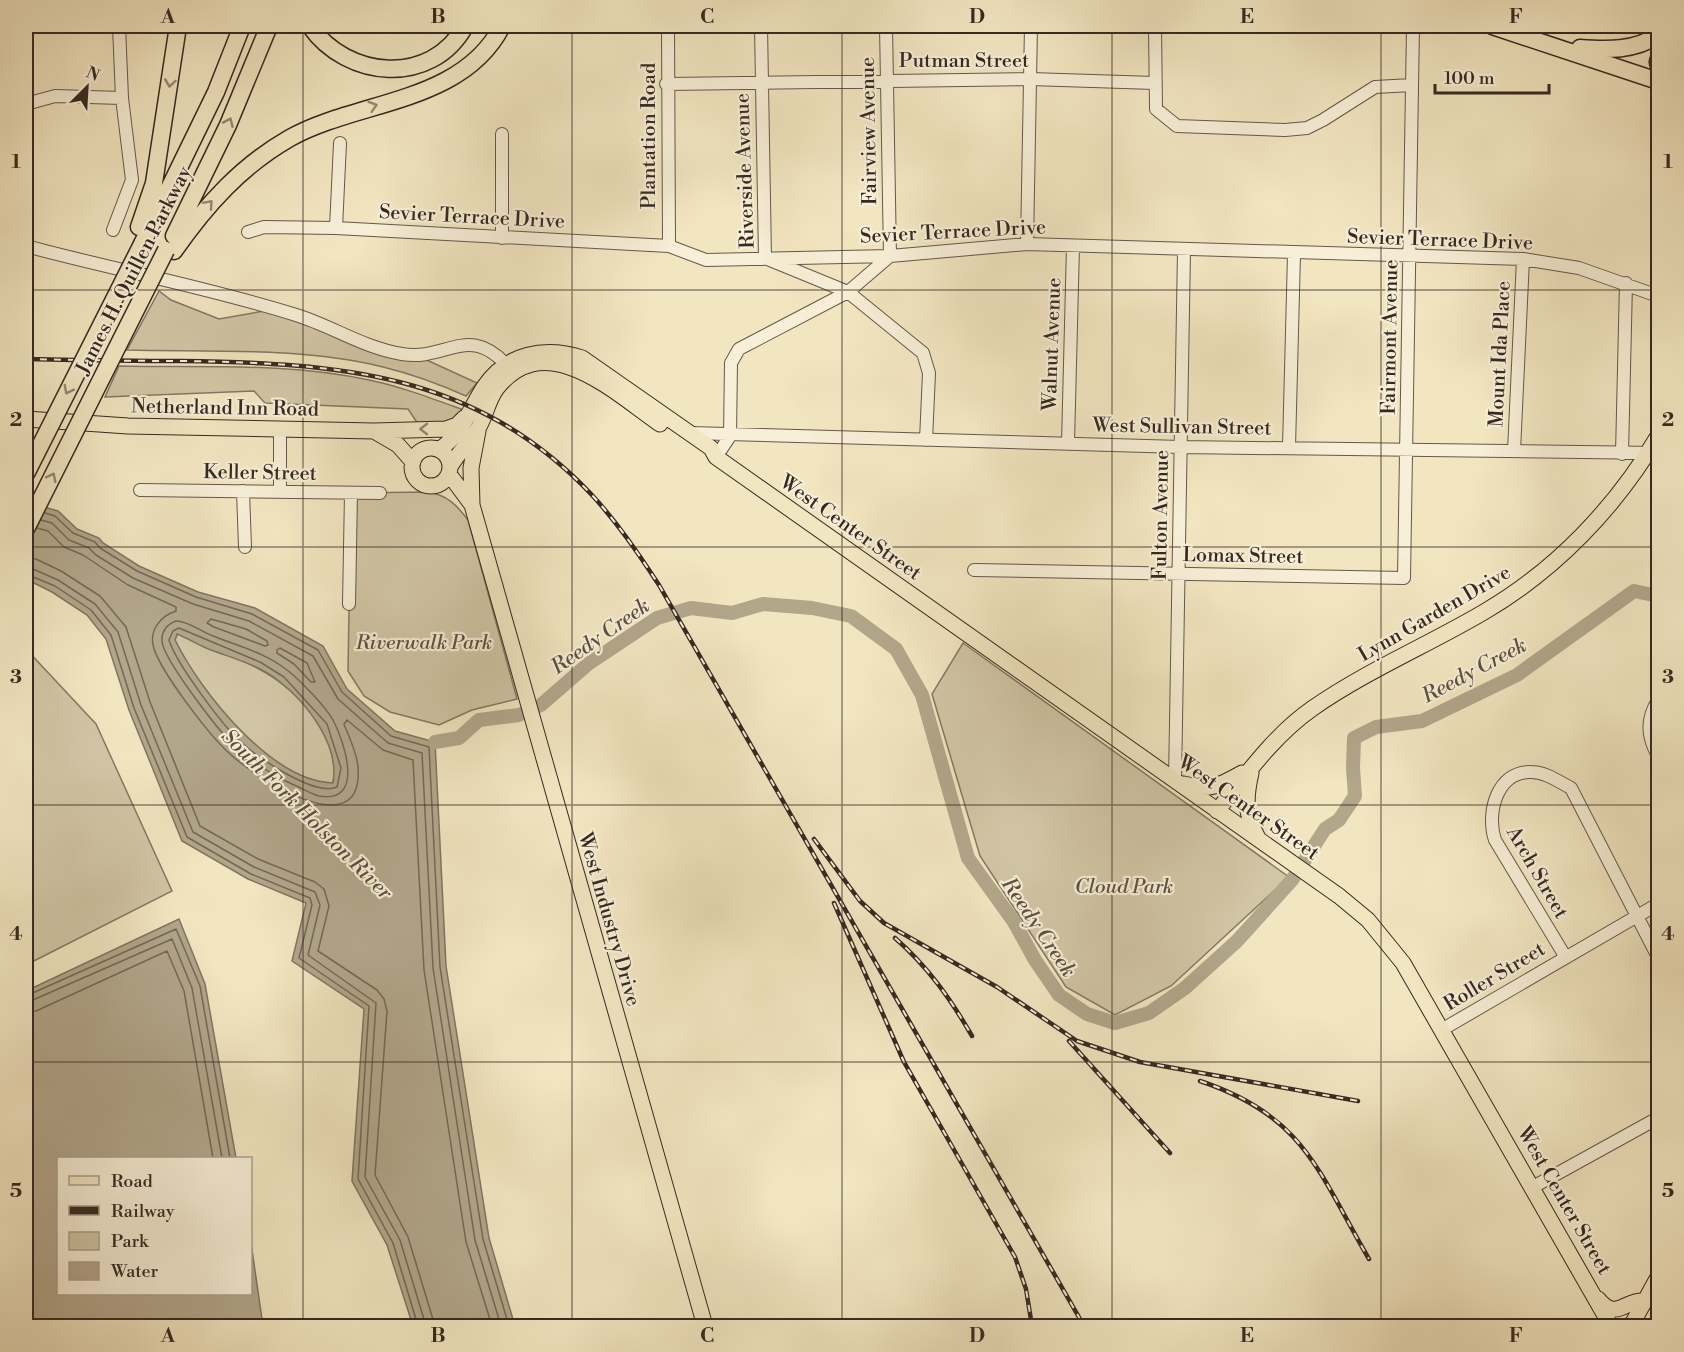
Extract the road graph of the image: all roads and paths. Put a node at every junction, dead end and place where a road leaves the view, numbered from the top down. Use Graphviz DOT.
graph roads {
  1 [pos="119,26"];
  2 [pos="178,26"];
  3 [pos="242,26"];
  4 [pos="269,26"];
  5 [pos="310,26"];
  6 [pos="465,26"];
  7 [pos="496,26"];
  8 [pos="502,26"];
  9 [pos="668,26"];
  10 [pos="761,26"];
  11 [pos="886,26"];
  12 [pos="1031,26"];
  13 [pos="1155,26"];
  14 [pos="1413,26"];
  15 [pos="1492,26"];
  16 [pos="1659,35"];
  17 [pos="1552,45"];
  18 [pos="484,49"];
  19 [pos="886,79"];
  20 [pos="1030,79"];
  21 [pos="1659,81"];
  22 [pos="1155,83"];
  23 [pos="666,84"];
  24 [pos="760,85"];
  25 [pos="1412,85"];
  26 [pos="122,98"];
  27 [pos="26,104"];
  28 [pos="502,134"];
  29 [pos="340,143"];
  30 [pos="336,228"];
  31 [pos="113,230"];
  32 [pos="248,232"];
  33 [pos="502,238"];
  34 [pos="137,244"];
  35 [pos="1027,244"];
  36 [pos="26,246"];
  37 [pos="669,246"];
  38 [pos="1073,246"];
  39 [pos="1184,250"];
  40 [pos="170,251"];
  41 [pos="1294,254"];
  42 [pos="1410,254"];
  43 [pos="890,256"];
  44 [pos="765,258"];
  45 [pos="1523,259"];
  46 [pos="1626,282"];
  47 [pos="848,292"];
  48 [pos="1659,296"];
  49 [pos="510,369"];
  50 [pos="469,414"];
  51 [pos="26,419"];
  52 [pos="280,429"];
  53 [pos="478,429"];
  54 [pos="378,430"];
  55 [pos="690,433"];
  56 [pos="730,436"];
  57 [pos="1659,436"];
  58 [pos="926,440"];
  59 [pos="1068,443"];
  60 [pos="1181,447"];
  61 [pos="1289,447"];
  62 [pos="423,449"];
  63 [pos="439,450"];
  64 [pos="1406,450"];
  65 [pos="1514,451"];
  66 [pos="1622,454"];
  67 [pos="1653,454"];
  68 [pos="716,457"];
  69 [pos="412,462"];
  70 [pos="449,470"];
  71 [pos="26,474"];
  72 [pos="436,485"];
  73 [pos="140,490"];
  74 [pos="243,491"];
  75 [pos="280,491"];
  76 [pos="351,493"];
  77 [pos="380,493"];
  78 [pos="472,505"];
  79 [pos="477,523"];
  80 [pos="26,529"];
  81 [pos="245,548"];
  82 [pos="974,570"];
  83 [pos="1178,573"];
  84 [pos="1404,578"];
  85 [pos="349,604"];
  86 [pos="1659,700"];
  87 [pos="1659,756"];
  88 [pos="1253,767"];
  89 [pos="1175,781"];
  90 [pos="1217,812"];
  91 [pos="1261,843"];
  92 [pos="1659,904"];
  93 [pos="1637,916"];
  94 [pos="1565,956"];
  95 [pos="1659,957"];
  96 [pos="1443,1029"];
  97 [pos="1659,1118"];
  98 [pos="1533,1187"];
  99 [pos="1659,1277"];
  100 [pos="1594,1294"];
  101 [pos="1644,1301"];
  102 [pos="705,1326"];
  103 [pos="1611,1326"];
  104 [pos="1631,1326"];
  1 -- 26 [label="street"];
  2 -- 34 [label="highway, one-way"];
  3 -- 34 [label="highway, James H. Quillen Parkway"];
  40 -- 4 [label="highway, James H. Quillen Parkway, one-way"];
  5 -- 6 [label="highway"];
  7 -- 18 [label="highway"];
  8 -- 18 [label="highway"];
  9 -- 23 [label="street, Plantation Road"];
  10 -- 24 [label="street, Riverside Avenue"];
  11 -- 19 [label="street, Fairview Avenue"];
  12 -- 20 [label="street"];
  13 -- 22 [label="street"];
  14 -- 25 [label="street, Fairmont Avenue"];
  15 -- 17 [label="highway"];
  16 -- 17 [label="highway"];
  17 -- 21 [label="highway"];
  40 -- 18 [label="highway, one-way"];
  19 -- 20 [label="street, Putman Street"];
  19 -- 24 [label="street, Putman Street"];
  19 -- 43 [label="street, Fairview Avenue"];
  20 -- 22 [label="street, Putman Street"];
  20 -- 35 [label="street"];
  22 -- 25 [label="street"];
  23 -- 24 [label="street, Putman Street"];
  23 -- 37 [label="street, Plantation Road"];
  24 -- 44 [label="street, Riverside Avenue"];
  25 -- 42 [label="street, Fairmont Avenue"];
  26 -- 27 [label="street"];
  26 -- 31 [label="street"];
  28 -- 33 [label="street"];
  29 -- 30 [label="street"];
  30 -- 32 [label="street, Sevier Terrace Drive"];
  30 -- 33 [label="street, Sevier Terrace Drive"];
  33 -- 37 [label="street, Sevier Terrace Drive"];
  34 -- 71 [label="highway, James H. Quillen Parkway, one-way, bridge"];
  35 -- 38 [label="street, Sevier Terrace Drive"];
  35 -- 43 [label="street, Sevier Terrace Drive"];
  36 -- 49 [label="street"];
  37 -- 44 [label="street, Sevier Terrace Drive"];
  38 -- 39 [label="street, Sevier Terrace Drive"];
  38 -- 59 [label="street, Walnut Avenue"];
  39 -- 41 [label="street, Sevier Terrace Drive"];
  39 -- 60 [label="street, Fulton Avenue"];
  80 -- 40 [label="highway, James H. Quillen Parkway, one-way, bridge"];
  41 -- 42 [label="street, Sevier Terrace Drive"];
  41 -- 61 [label="street"];
  42 -- 45 [label="street, Sevier Terrace Drive"];
  42 -- 64 [label="street, Fairmont Avenue"];
  43 -- 44 [label="street, Sevier Terrace Drive"];
  43 -- 47 [label="street"];
  44 -- 47 [label="street, Riverside Avenue"];
  45 -- 46 [label="street, Sevier Terrace Drive"];
  45 -- 65 [label="street, Mount Ida Place"];
  46 -- 48 [label="street, Sevier Terrace Drive"];
  46 -- 66 [label="street"];
  47 -- 56 [label="street"];
  47 -- 58 [label="street, Riverside Avenue"];
  49 -- 50 [label="main road, West Center Street"];
  49 -- 53 [label="main road, West Center Street"];
  49 -- 55 [label="main road, West Center Street"];
  49 -- 68 [label="main road, West Center Street"];
  50 -- 54 [label="main road, one-way"];
  50 -- 63 [label="main road, West Center Street"];
  51 -- 52 [label="main road, Netherland Inn Road"];
  52 -- 54 [label="main road, Netherland Inn Road"];
  52 -- 75 [label="street"];
  53 -- 70 [label="main road, West Center Street"];
  53 -- 78 [label="main road"];
  54 -- 62 [label="main road, Netherland Inn Road"];
  54 -- 69 [label="main road"];
  55 -- 56 [label="street, West Sullivan Street"];
  55 -- 68 [label="main road, West Center Street"];
  56 -- 58 [label="street, West Sullivan Street"];
  56 -- 68 [label="street"];
  57 -- 67 [label="main road, Lynn Garden Drive"];
  58 -- 59 [label="street, West Sullivan Street"];
  59 -- 60 [label="street, West Sullivan Street"];
  60 -- 61 [label="street, West Sullivan Street"];
  60 -- 83 [label="street, Fulton Avenue"];
  61 -- 64 [label="street, West Sullivan Street"];
  62 -- 63 [label="main road"];
  62 -- 69 [label="main road"];
  63 -- 70 [label="main road"];
  64 -- 65 [label="street, West Sullivan Street"];
  64 -- 84 [label="street, Fairmont Avenue"];
  65 -- 66 [label="street, West Sullivan Street"];
  66 -- 67 [label="street, West Sullivan Street"];
  67 -- 88 [label="main road, Lynn Garden Drive"];
  68 -- 89 [label="main road, West Center Street"];
  69 -- 72 [label="main road"];
  70 -- 72 [label="main road"];
  70 -- 78 [label="main road, West Industry Drive"];
  72 -- 79 [label="main road, West Industry Drive"];
  73 -- 74 [label="street, Keller Street"];
  74 -- 75 [label="street, Keller Street"];
  74 -- 81 [label="street"];
  75 -- 76 [label="street, Keller Street"];
  76 -- 77 [label="street, Keller Street"];
  76 -- 85 [label="street"];
  78 -- 79 [label="main road, West Industry Drive"];
  79 -- 102 [label="main road, West Industry Drive"];
  82 -- 83 [label="street, Lomax Street"];
  83 -- 84 [label="street, Lomax Street"];
  83 -- 89 [label="street, Fulton Avenue"];
  86 -- 87 [label="street"];
  88 -- 89 [label="main road"];
  88 -- 90 [label="main road, Lynn Garden Drive"];
  88 -- 91 [label="main road"];
  89 -- 90 [label="main road, West Center Street"];
  90 -- 91 [label="main road, West Center Street"];
  91 -- 96 [label="main road, West Center Street"];
  92 -- 93 [label="street, Roller Street"];
  93 -- 94 [label="street, Roller Street"];
  93 -- 94 [label="street, Arch Street"];
  93 -- 95 [label="street, Arch Street"];
  94 -- 96 [label="street, Roller Street"];
  96 -- 98 [label="main road, West Center Street"];
  97 -- 98 [label="street"];
  98 -- 100 [label="main road, West Center Street"];
  99 -- 101 [label="main road"];
  100 -- 101 [label="main road"];
  100 -- 103 [label="main road, West Center Street"];
  101 -- 104 [label="main road"];
}
